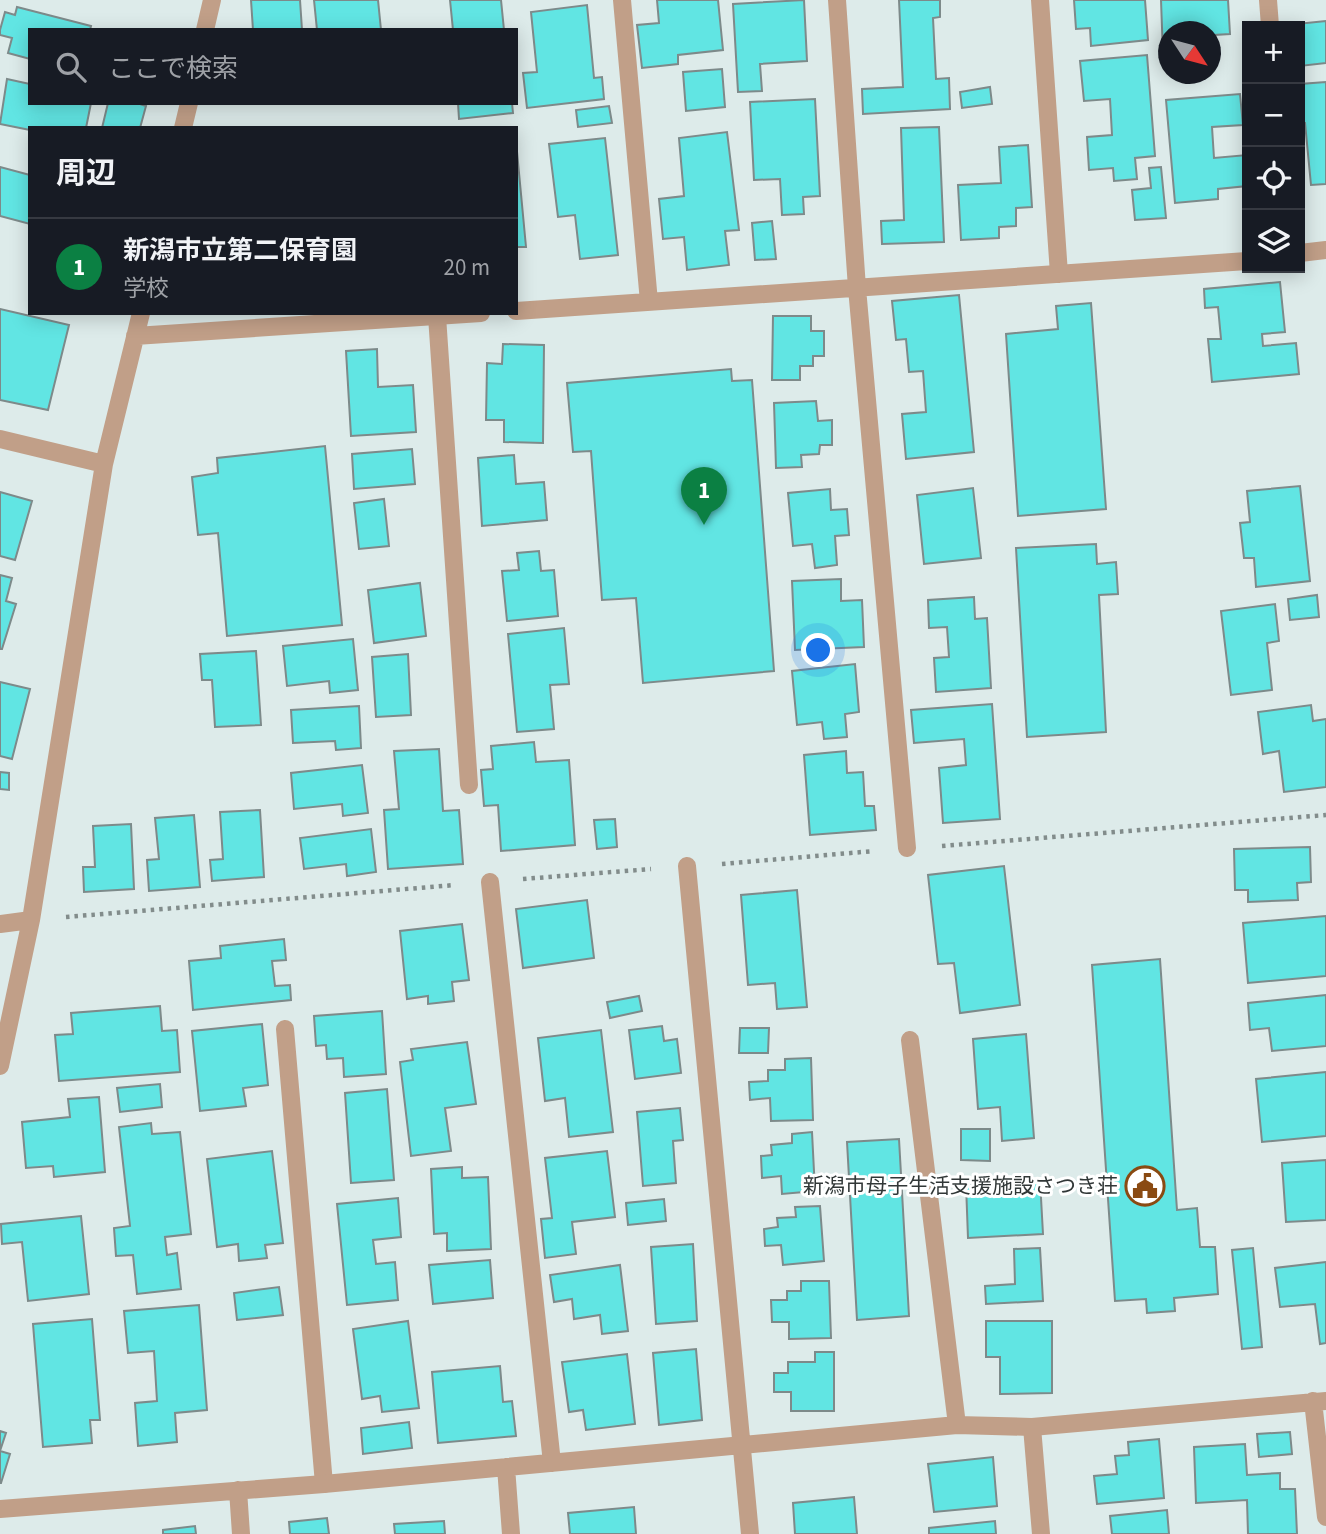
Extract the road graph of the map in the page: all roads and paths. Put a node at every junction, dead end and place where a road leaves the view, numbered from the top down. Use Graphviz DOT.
graph roads {
  1 [pos="212,0"];
  2 [pos="622,0"];
  3 [pos="836,0"];
  4 [pos="1040,0"];
  5 [pos="1268,0"];
  6 [pos="1270,21"];
  7 [pos="205,28"];
  8 [pos="188,105"];
  9 [pos="183,126"];
  10 [pos="1326,250"];
  11 [pos="1305,252"];
  12 [pos="1242,261"];
  13 [pos="1059,274"];
  14 [pos="857,288"];
  15 [pos="649,302"];
  16 [pos="518,311"];
  17 [pos="140,315"];
  18 [pos="452,315"];
  19 [pos="437,316"];
  20 [pos="135,336"];
  21 [pos="0,439"];
  22 [pos="104,464"];
  23 [pos="469,785"];
  24 [pos="907,848"];
  25 [pos="687,866"];
  26 [pos="490,882"];
  27 [pos="31,920"];
  28 [pos="0,924"];
  29 [pos="285,1029"];
  30 [pos="910,1040"];
  31 [pos="0,1066"];
  32 [pos="1319,1401"];
  33 [pos="957,1425"];
  34 [pos="1032,1427"];
  35 [pos="742,1447"];
  36 [pos="552,1463"];
  37 [pos="506,1467"];
  38 [pos="324,1484"];
  39 [pos="237,1490"];
  40 [pos="0,1509"];
  41 [pos="1326,1517"];
  42 [pos="241,1534"];
  43 [pos="511,1534"];
  44 [pos="750,1534"];
  45 [pos="1041,1534"];
  1 -- 7 [label="street"];
  2 -- 15 [label="street"];
  3 -- 14 [label="street"];
  4 -- 13 [label="street"];
  5 -- 6 [label="street"];
  8 -- 9 [label="street"];
  10 -- 11 [label="street"];
  12 -- 13 [label="street"];
  13 -- 14 [label="street"];
  14 -- 15 [label="street"];
  14 -- 24 [label="street"];
  15 -- 16 [label="street"];
  17 -- 20 [label="street"];
  18 -- 19 [label="street"];
  19 -- 20 [label="street"];
  19 -- 23 [label="street"];
  20 -- 22 [label="street"];
  21 -- 22 [label="street"];
  22 -- 27 [label="street"];
  25 -- 35 [label="street"];
  26 -- 36 [label="street"];
  27 -- 28 [label="street"];
  27 -- 31 [label="street"];
  29 -- 38 [label="street"];
  30 -- 33 [label="street"];
  32 -- 34 [label="street"];
  32 -- 41 [label="street"];
  33 -- 34 [label="street"];
  33 -- 35 [label="street"];
  34 -- 45 [label="street"];
  35 -- 36 [label="street"];
  35 -- 44 [label="street"];
  36 -- 37 [label="street"];
  37 -- 38 [label="street"];
  37 -- 43 [label="street"];
  38 -- 39 [label="street"];
  39 -- 40 [label="street"];
  39 -- 42 [label="street"];
}
